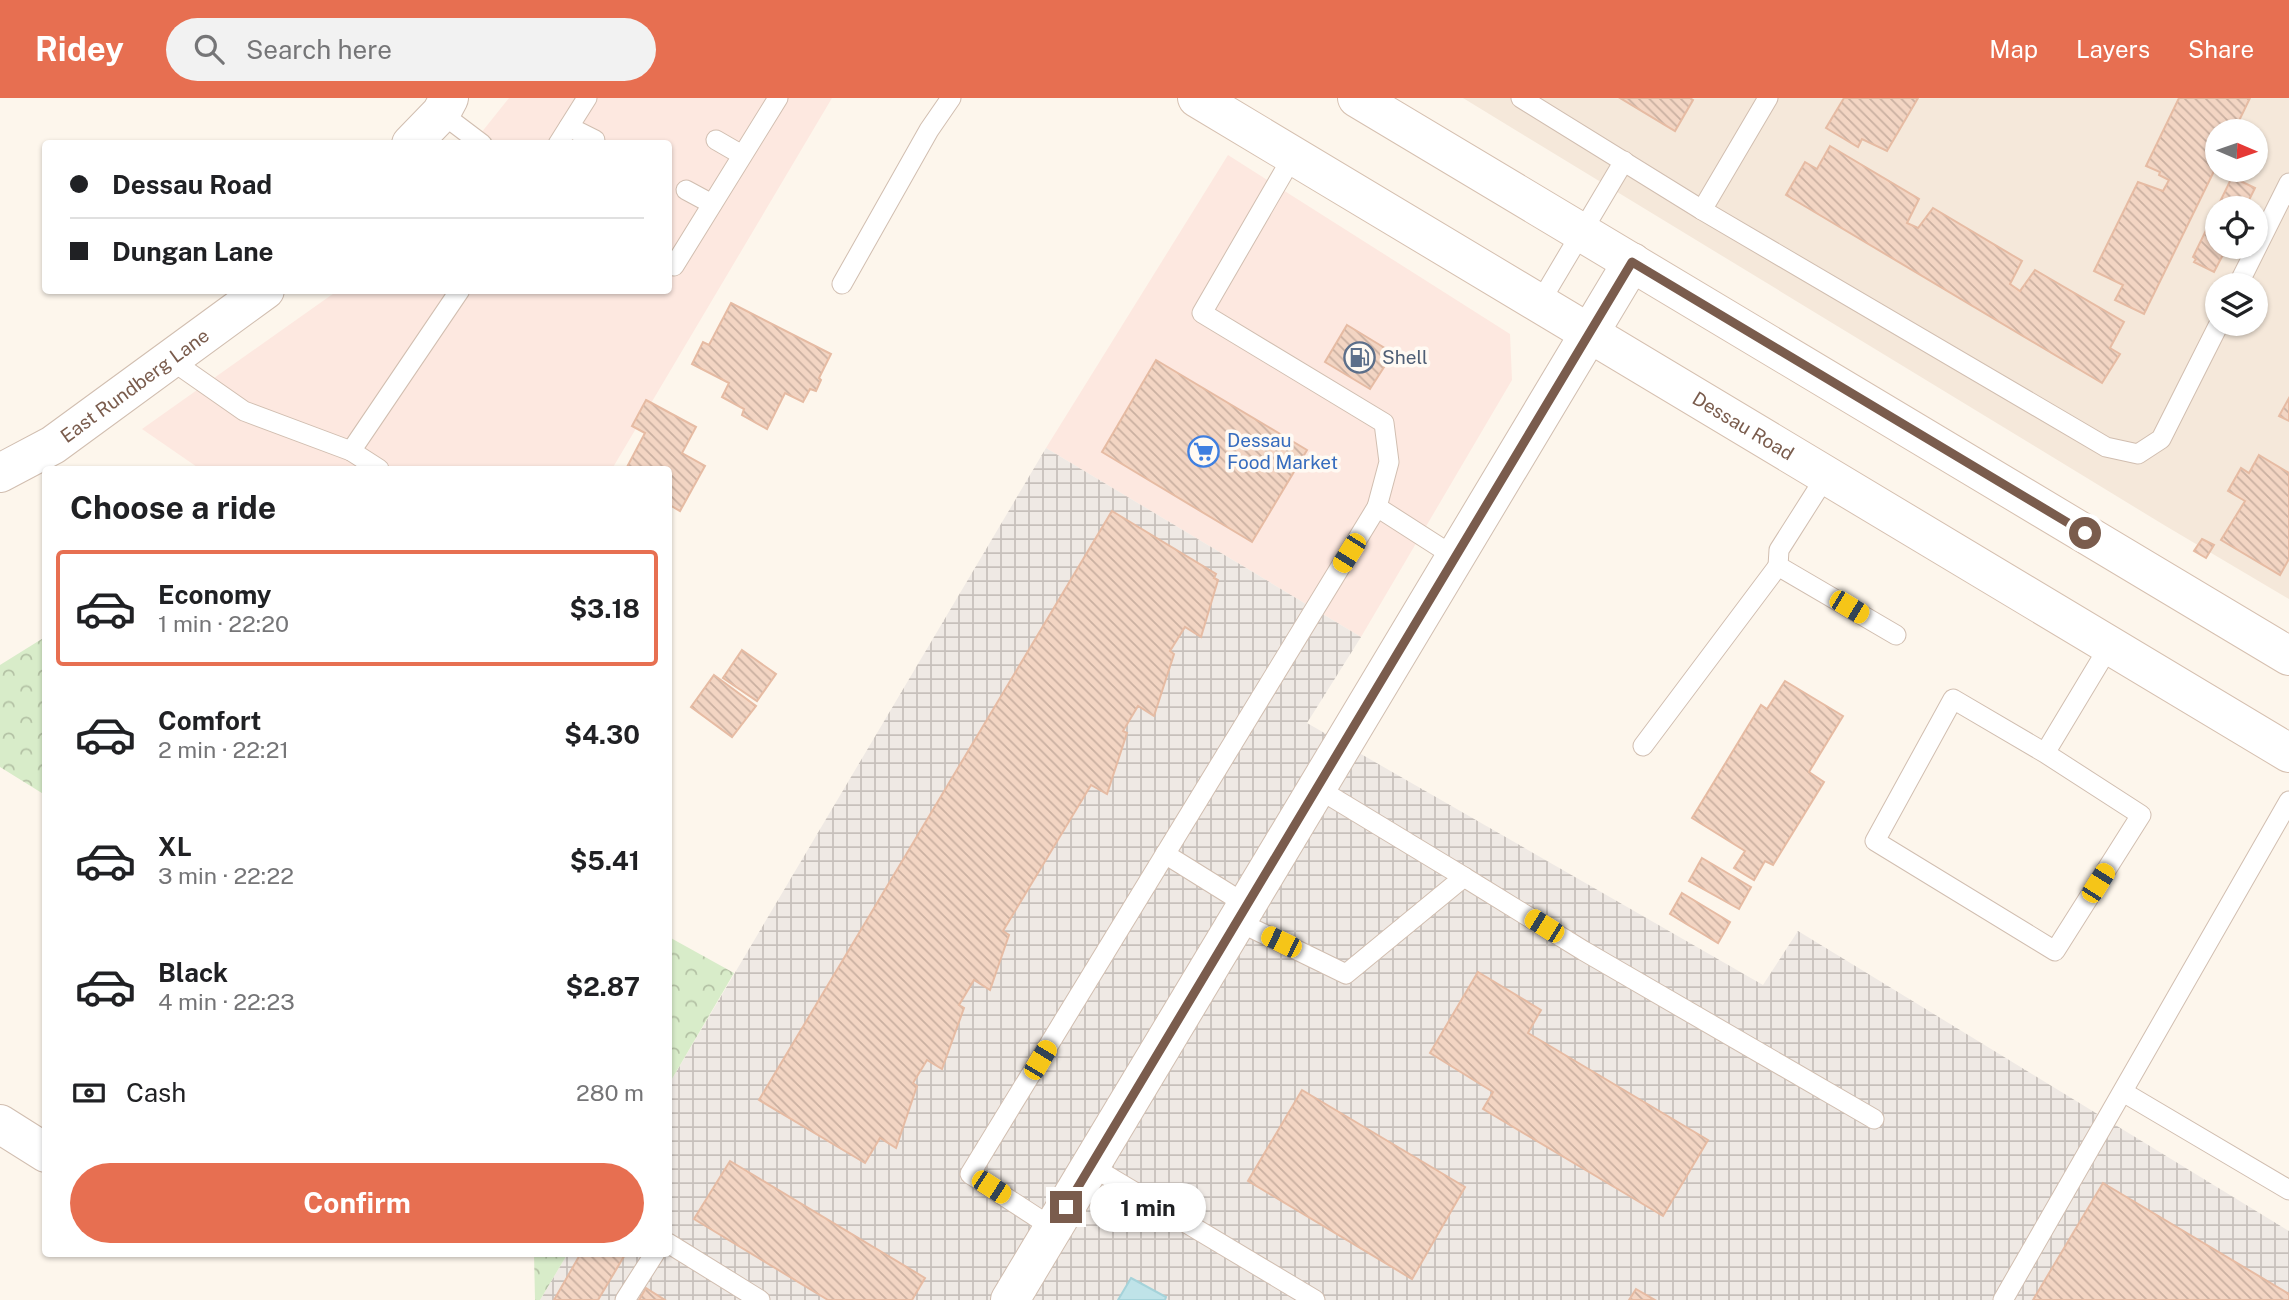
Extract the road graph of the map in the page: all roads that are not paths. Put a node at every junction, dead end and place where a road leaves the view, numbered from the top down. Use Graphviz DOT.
graph roads {
  1 [pos="587,98"];
  2 [pos="951,98"];
  3 [pos="1197,98"];
  4 [pos="1357,98"];
  5 [pos="1521,98"];
  6 [pos="1768,98"];
  7 [pos="771,100"];
  8 [pos="445,105"];
  9 [pos="569,127"];
  10 [pos="414,140"];
  11 [pos="478,140"];
  12 [pos="561,140"];
  13 [pos="595,140"];
  14 [pos="716,140"];
  15 [pos="743,155"];
  16 [pos="1293,156"];
  17 [pos="1624,161"];
  18 [pos="2289,183"];
  19 [pos="686,190"];
  20 [pos="712,204"];
  21 [pos="1702,210"];
  22 [pos="1582,232"];
  23 [pos="1632,262"];
  24 [pos="672,265"];
  25 [pos="2244,273"];
  26 [pos="842,284"];
  27 [pos="260,294"];
  28 [pos="457,294"];
  29 [pos="1539,304"];
  30 [pos="1588,334"];
  31 [pos="2213,336"];
  32 [pos="172,360"];
  33 [pos="351,450"];
  34 [pos="375,466"];
  35 [pos="0,473"];
  36 [pos="1826,476"];
  37 [pos="1377,507"];
  38 [pos="1455,557"];
  39 [pos="1778,566"];
  40 [pos="1896,635"];
  41 [pos="2110,645"];
  42 [pos="2289,656"];
  43 [pos="1643,746"];
  44 [pos="2045,753"];
  45 [pos="2289,753"];
  46 [pos="1317,788"];
  47 [pos="2289,801"];
  48 [pos="1165,854"];
  49 [pos="1464,877"];
  50 [pos="1242,913"];
  51 [pos="2123,1092"];
  52 [pos="1874,1119"];
  53 [pos="0,1124"];
  54 [pos="42,1150"];
  55 [pos="1091,1166"];
  56 [pos="2289,1190"];
  57 [pos="1054,1228"];
  58 [pos="672,1245"];
  59 [pos="652,1257"];
  60 [pos="625,1300"];
  61 [pos="760,1300"];
  62 [pos="1010,1300"];
  63 [pos="1315,1300"];
  64 [pos="2003,1300"];
  1 -- 9 [label="lane"];
  2 -- 26 [label="lane"];
  3 -- 16 [label="main road, Dessau Road"];
  4 -- 22 [label="main road"];
  5 -- 17 [label="lane"];
  6 -- 21 [label="lane"];
  7 -- 15 [label="lane"];
  8 -- 10 [label="main road"];
  8 -- 11 [label="lane"];
  9 -- 12 [label="lane"];
  9 -- 13 [label="lane"];
  14 -- 15 [label="lane"];
  15 -- 20 [label="lane"];
  16 -- 29 [label="main road, Dessau Road"];
  16 -- 37 [label="lane"];
  17 -- 21 [label="lane"];
  17 -- 22 [label="lane"];
  18 -- 25 [label="lane"];
  19 -- 20 [label="lane"];
  20 -- 24 [label="lane"];
  21 -- 31 [label="lane"];
  22 -- 23 [label="main road"];
  22 -- 29 [label="lane"];
  23 -- 30 [label="main road"];
  23 -- 42 [label="main road"];
  27 -- 32 [label="main road, East Rundberg Lane"];
  28 -- 33 [label="lane"];
  29 -- 30 [label="main road, Dessau Road"];
  30 -- 36 [label="main road, Dessau Road"];
  30 -- 38 [label="main road"];
  32 -- 33 [label="lane"];
  32 -- 35 [label="main road, East Rundberg Lane"];
  33 -- 34 [label="lane"];
  36 -- 39 [label="lane"];
  36 -- 41 [label="main road, Dessau Road"];
  37 -- 38 [label="lane"];
  37 -- 48 [label="lane"];
  38 -- 46 [label="main road"];
  39 -- 40 [label="lane"];
  39 -- 43 [label="lane"];
  41 -- 44 [label="lane"];
  41 -- 45 [label="main road, Dessau Road"];
  44 -- 44 [label="lane"];
  46 -- 49 [label="lane"];
  46 -- 50 [label="main road"];
  47 -- 51 [label="lane"];
  48 -- 50 [label="lane"];
  48 -- 57 [label="lane"];
  49 -- 50 [label="lane"];
  49 -- 52 [label="lane"];
  50 -- 55 [label="main road"];
  51 -- 56 [label="lane"];
  51 -- 64 [label="lane"];
  53 -- 54 [label="main road"];
  55 -- 57 [label="main road"];
  55 -- 63 [label="lane"];
  57 -- 62 [label="main road"];
  58 -- 61 [label="lane"];
  59 -- 60 [label="lane"];
}
